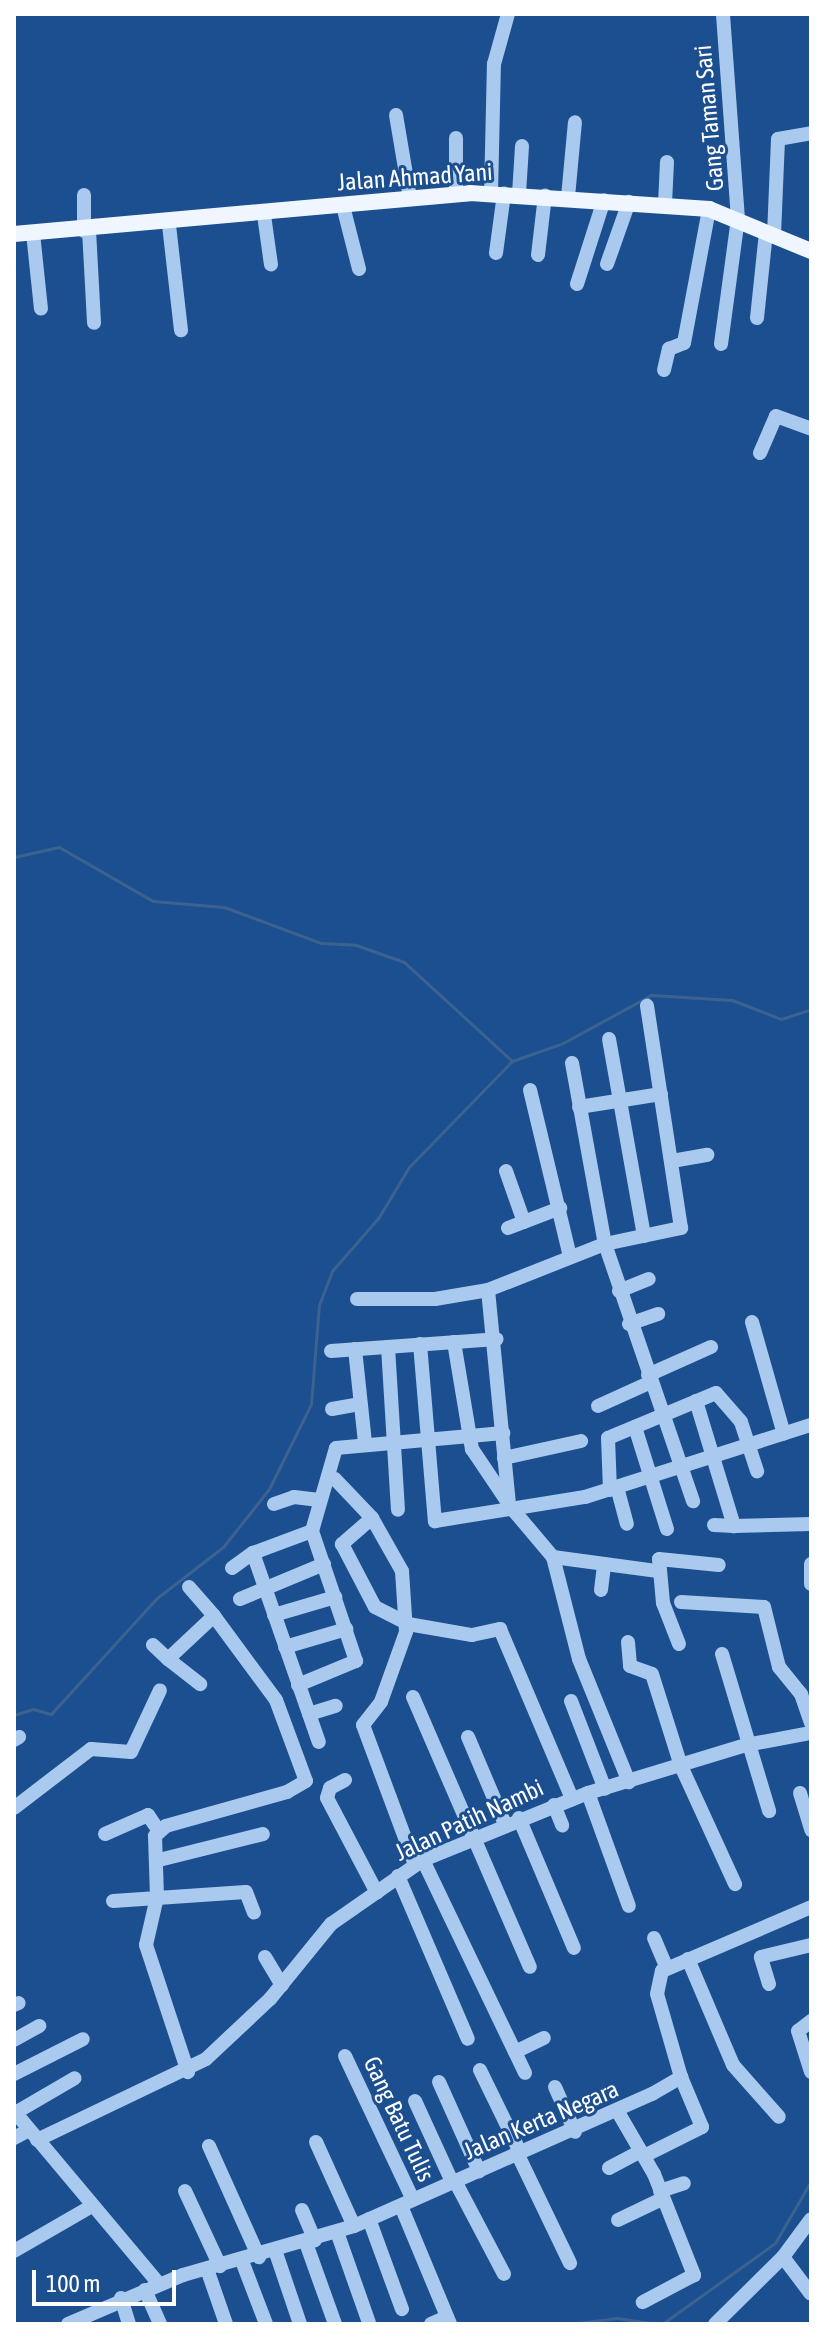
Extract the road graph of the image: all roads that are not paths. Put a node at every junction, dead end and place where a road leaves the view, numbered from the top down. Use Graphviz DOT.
graph roads {
  1 [pos="508,14"];
  2 [pos="723,14"];
  3 [pos="396,115"];
  4 [pos="575,122"];
  5 [pos="811,133"];
  6 [pos="456,138"];
  7 [pos="522,146"];
  8 [pos="667,162"];
  9 [pos="456,194"];
  10 [pos="505,194"];
  11 [pos="84,195"];
  12 [pos="545,195"];
  13 [pos="568,197"];
  14 [pos="410,198"];
  15 [pos="604,200"];
  16 [pos="629,202"];
  17 [pos="665,204"];
  18 [pos="343,206"];
  19 [pos="709,209"];
  20 [pos="264,215"];
  21 [pos="738,219"];
  22 [pos="169,225"];
  23 [pos="87,230"];
  24 [pos="33,233"];
  25 [pos="770,233"];
  26 [pos="14,234"];
  27 [pos="811,251"];
  28 [pos="496,253"];
  29 [pos="538,255"];
  30 [pos="607,264"];
  31 [pos="271,265"];
  32 [pos="359,269"];
  33 [pos="577,284"];
  34 [pos="41,309"];
  35 [pos="757,318"];
  36 [pos="94,323"];
  37 [pos="181,330"];
  38 [pos="721,344"];
  39 [pos="664,370"];
  40 [pos="811,429"];
  41 [pos="760,453"];
  42 [pos="647,1006"];
  43 [pos="609,1039"];
  44 [pos="572,1063"];
  45 [pos="530,1090"];
  46 [pos="661,1094"];
  47 [pos="620,1101"];
  48 [pos="579,1107"];
  49 [pos="707,1155"];
  50 [pos="672,1161"];
  51 [pos="506,1171"];
  52 [pos="560,1208"];
  53 [pos="524,1222"];
  54 [pos="508,1228"];
  55 [pos="644,1236"];
  56 [pos="605,1244"];
  57 [pos="570,1256"];
  58 [pos="649,1279"];
  59 [pos="488,1290"];
  60 [pos="619,1291"];
  61 [pos="357,1299"];
  62 [pos="658,1314"];
  63 [pos="752,1322"];
  64 [pos="629,1324"];
  65 [pos="497,1339"];
  66 [pos="454,1342"];
  67 [pos="420,1344"];
  68 [pos="388,1347"];
  69 [pos="711,1347"];
  70 [pos="355,1349"];
  71 [pos="331,1351"];
  72 [pos="649,1378"];
  73 [pos="696,1401"];
  74 [pos="361,1404"];
  75 [pos="598,1406"];
  76 [pos="332,1409"];
  77 [pos="666,1414"];
  78 [pos="811,1425"];
  79 [pos="635,1427"];
  80 [pos="467,1432"];
  81 [pos="503,1433"];
  82 [pos="784,1434"];
  83 [pos="429,1436"];
  84 [pos="396,1439"];
  85 [pos="581,1441"];
  86 [pos="365,1442"];
  87 [pos="749,1445"];
  88 [pos="716,1455"];
  89 [pos="504,1458"];
  90 [pos="684,1466"];
  91 [pos="757,1471"];
  92 [pos="651,1475"];
  93 [pos="335,1479"];
  94 [pos="614,1489"];
  95 [pos="317,1500"];
  96 [pos="693,1501"];
  97 [pos="274,1504"];
  98 [pos="510,1506"];
  99 [pos="398,1510"];
  100 [pos="372,1518"];
  101 [pos="627,1524"];
  102 [pos="811,1524"];
  103 [pos="714,1525"];
  104 [pos="734,1526"];
  105 [pos="667,1529"];
  106 [pos="312,1531"];
  107 [pos="253,1553"];
  108 [pos="553,1557"];
  109 [pos="324,1564"];
  110 [pos="604,1564"];
  111 [pos="811,1564"];
  112 [pos="719,1565"];
  113 [pos="232,1568"];
  114 [pos="656,1571"];
  115 [pos="811,1584"];
  116 [pos="264,1585"];
  117 [pos="189,1587"];
  118 [pos="601,1590"];
  119 [pos="335,1597"];
  120 [pos="240,1599"];
  121 [pos="681,1602"];
  122 [pos="274,1615"];
  123 [pos="214,1616"];
  124 [pos="408,1624"];
  125 [pos="346,1629"];
  126 [pos="628,1642"];
  127 [pos="679,1644"];
  128 [pos="153,1645"];
  129 [pos="285,1647"];
  130 [pos="722,1654"];
  131 [pos="168,1659"];
  132 [pos="200,1684"];
  133 [pos="298,1685"];
  134 [pos="160,1690"];
  135 [pos="413,1697"];
  136 [pos="571,1701"];
  137 [pos="336,1706"];
  138 [pos="309,1714"];
  139 [pos="811,1723"];
  140 [pos="811,1733"];
  141 [pos="468,1737"];
  142 [pos="319,1742"];
  143 [pos="746,1745"];
  144 [pos="681,1766"];
  145 [pos="345,1780"];
  146 [pos="629,1782"];
  147 [pos="605,1789"];
  148 [pos="588,1793"];
  149 [pos="800,1793"];
  150 [pos="572,1799"];
  151 [pos="554,1805"];
  152 [pos="14,1808"];
  153 [pos="769,1811"];
  154 [pos="512,1821"];
  155 [pos="562,1825"];
  156 [pos="158,1830"];
  157 [pos="811,1830"];
  158 [pos="105,1834"];
  159 [pos="263,1834"];
  160 [pos="473,1839"];
  161 [pos="159,1860"];
  162 [pos="419,1863"];
  163 [pos="398,1876"];
  164 [pos="735,1884"];
  165 [pos="377,1893"];
  166 [pos="157,1897"];
  167 [pos="113,1901"];
  168 [pos="629,1906"];
  169 [pos="811,1907"];
  170 [pos="254,1913"];
  171 [pos="654,1938"];
  172 [pos="811,1945"];
  173 [pos="574,1948"];
  174 [pos="265,1957"];
  175 [pos="688,1959"];
  176 [pos="666,1966"];
  177 [pos="530,1967"];
  178 [pos="769,1984"];
  179 [pos="282,1985"];
  180 [pos="811,2021"];
  181 [pos="39,2026"];
  182 [pos="544,2038"];
  183 [pos="83,2039"];
  184 [pos="468,2039"];
  185 [pos="14,2040"];
  186 [pos="515,2052"];
  187 [pos="345,2056"];
  188 [pos="480,2070"];
  189 [pos="188,2072"];
  190 [pos="811,2072"];
  191 [pos="525,2073"];
  192 [pos="14,2074"];
  193 [pos="681,2077"];
  194 [pos="75,2078"];
  195 [pos="439,2082"];
  196 [pos="555,2087"];
  197 [pos="415,2101"];
  198 [pos="14,2112"];
  199 [pos="618,2112"];
  200 [pos="779,2117"];
  201 [pos="575,2132"];
  202 [pos="33,2135"];
  203 [pos="14,2138"];
  204 [pos="316,2142"];
  205 [pos="209,2146"];
  206 [pos="642,2153"];
  207 [pos="520,2154"];
  208 [pos="609,2168"];
  209 [pos="479,2171"];
  210 [pos="453,2181"];
  211 [pos="684,2183"];
  212 [pos="185,2191"];
  213 [pos="661,2195"];
  214 [pos="407,2203"];
  215 [pos="92,2206"];
  216 [pos="302,2210"];
  217 [pos="369,2219"];
  218 [pos="811,2219"];
  219 [pos="618,2220"];
  220 [pos="354,2226"];
  221 [pos="337,2232"];
  222 [pos="310,2242"];
  223 [pos="14,2251"];
  224 [pos="276,2253"];
  225 [pos="259,2257"];
  226 [pos="783,2257"];
  227 [pos="242,2261"];
  228 [pos="570,2263"];
  229 [pos="214,2268"];
  230 [pos="504,2274"];
  231 [pos="152,2287"];
  232 [pos="811,2294"];
  233 [pos="121,2298"];
  234 [pos="643,2302"];
  235 [pos="402,2309"];
  236 [pos="448,2321"];
  237 [pos="64,2323"];
  238 [pos="369,2323"];
  239 [pos="129,2324"];
  240 [pos="160,2324"];
  241 [pos="226,2324"];
  242 [pos="266,2324"];
  243 [pos="300,2324"];
  244 [pos="335,2324"];
  245 [pos="431,2324"];
  246 [pos="715,2324"];
  1 -- 10 [label="street"];
  2 -- 21 [label="street, Gang Taman Sari"];
  3 -- 14 [label="street"];
  4 -- 13 [label="street"];
  5 -- 25 [label="street"];
  6 -- 9 [label="street"];
  7 -- 10 [label="street"];
  8 -- 17 [label="street"];
  9 -- 10 [label="main road, Jalan Ahmad Yani"];
  9 -- 14 [label="main road, Jalan Ahmad Yani"];
  10 -- 12 [label="main road, Jalan Ahmad Yani"];
  10 -- 28 [label="street"];
  11 -- 23 [label="street"];
  12 -- 13 [label="main road, Jalan Ahmad Yani"];
  12 -- 29 [label="street"];
  13 -- 15 [label="main road, Jalan Ahmad Yani"];
  14 -- 18 [label="main road, Jalan Ahmad Yani"];
  15 -- 16 [label="main road, Jalan Ahmad Yani"];
  15 -- 33 [label="street"];
  16 -- 17 [label="main road, Jalan Ahmad Yani"];
  16 -- 30 [label="street"];
  17 -- 19 [label="main road, Jalan Ahmad Yani"];
  18 -- 20 [label="main road, Jalan Ahmad Yani"];
  18 -- 32 [label="street"];
  19 -- 21 [label="main road, Jalan Ahmad Yani"];
  19 -- 39 [label="street"];
  20 -- 22 [label="main road, Jalan Ahmad Yani"];
  20 -- 31 [label="street"];
  21 -- 25 [label="main road, Jalan Ahmad Yani"];
  21 -- 38 [label="street, Gang Taman Sari"];
  22 -- 23 [label="main road, Jalan Ahmad Yani"];
  22 -- 37 [label="street"];
  23 -- 24 [label="main road, Jalan Ahmad Yani"];
  23 -- 36 [label="street"];
  24 -- 26 [label="main road, Jalan Ahmad Yani"];
  24 -- 34 [label="street"];
  25 -- 27 [label="main road, Jalan Ahmad Yani"];
  25 -- 35 [label="street"];
  40 -- 41 [label="street"];
  42 -- 46 [label="street"];
  43 -- 47 [label="street"];
  44 -- 48 [label="street"];
  45 -- 52 [label="street"];
  46 -- 47 [label="street"];
  46 -- 50 [label="street"];
  47 -- 48 [label="street"];
  47 -- 55 [label="street"];
  48 -- 56 [label="street"];
  49 -- 50 [label="street"];
  50 -- 55 [label="street"];
  51 -- 53 [label="street"];
  52 -- 53 [label="street"];
  52 -- 57 [label="street"];
  53 -- 54 [label="street"];
  55 -- 56 [label="street"];
  56 -- 57 [label="street"];
  56 -- 60 [label="street"];
  57 -- 59 [label="street"];
  58 -- 60 [label="street"];
  59 -- 61 [label="street"];
  59 -- 65 [label="street"];
  60 -- 64 [label="street"];
  62 -- 64 [label="street"];
  63 -- 82 [label="street"];
  64 -- 72 [label="street"];
  65 -- 66 [label="street"];
  65 -- 81 [label="street"];
  66 -- 67 [label="street"];
  66 -- 80 [label="street"];
  67 -- 68 [label="street"];
  67 -- 83 [label="street"];
  68 -- 70 [label="street"];
  68 -- 84 [label="street"];
  69 -- 72 [label="street"];
  70 -- 71 [label="street"];
  70 -- 74 [label="street"];
  72 -- 75 [label="street"];
  72 -- 77 [label="street"];
  73 -- 77 [label="street"];
  73 -- 87 [label="street"];
  73 -- 88 [label="street"];
  74 -- 76 [label="street"];
  74 -- 86 [label="street"];
  77 -- 79 [label="street"];
  77 -- 90 [label="street"];
  78 -- 82 [label="street"];
  79 -- 92 [label="street"];
  79 -- 94 [label="street"];
  80 -- 81 [label="street"];
  80 -- 83 [label="street"];
  80 -- 98 [label="street"];
  81 -- 89 [label="street"];
  82 -- 87 [label="street"];
  83 -- 84 [label="street"];
  83 -- 98 [label="street"];
  84 -- 86 [label="street"];
  84 -- 99 [label="street"];
  85 -- 89 [label="street"];
  86 -- 95 [label="street"];
  87 -- 88 [label="street"];
  87 -- 91 [label="street"];
  88 -- 90 [label="street"];
  88 -- 104 [label="street"];
  89 -- 98 [label="street"];
  90 -- 92 [label="street"];
  90 -- 96 [label="street"];
  92 -- 94 [label="street"];
  92 -- 105 [label="street"];
  93 -- 100 [label="street"];
  94 -- 98 [label="street"];
  94 -- 101 [label="street"];
  95 -- 97 [label="street"];
  95 -- 106 [label="street"];
  98 -- 108 [label="street"];
  100 -- 124 [label="street"];
  100 -- 124 [label="street"];
  102 -- 104 [label="street"];
  103 -- 104 [label="street"];
  106 -- 107 [label="street"];
  106 -- 109 [label="street"];
  107 -- 113 [label="street"];
  107 -- 116 [label="street"];
  108 -- 110 [label="street"];
  108 -- 146 [label="street"];
  109 -- 116 [label="street"];
  109 -- 119 [label="street"];
  110 -- 114 [label="street"];
  110 -- 118 [label="street"];
  111 -- 115 [label="street"];
  112 -- 114 [label="street"];
  114 -- 127 [label="street"];
  116 -- 120 [label="street"];
  116 -- 122 [label="street"];
  117 -- 123 [label="street"];
  119 -- 122 [label="street"];
  119 -- 125 [label="street"];
  121 -- 139 [label="street"];
  122 -- 129 [label="street"];
  123 -- 131 [label="street"];
  123 -- 156 [label="street"];
  124 -- 150 [label="street"];
  124 -- 162 [label="street"];
  125 -- 129 [label="street"];
  125 -- 133 [label="street"];
  126 -- 144 [label="street"];
  128 -- 131 [label="street"];
  129 -- 133 [label="street"];
  130 -- 143 [label="street"];
  131 -- 132 [label="street"];
  133 -- 138 [label="street"];
  134 -- 152 [label="street"];
  135 -- 160 [label="street"];
  136 -- 147 [label="street"];
  137 -- 138 [label="street"];
  138 -- 142 [label="street"];
  140 -- 143 [label="street, Jalan Patih Nambi"];
  141 -- 154 [label="street"];
  143 -- 144 [label="street, Jalan Patih Nambi"];
  143 -- 153 [label="street"];
  144 -- 146 [label="street, Jalan Patih Nambi"];
  144 -- 164 [label="street"];
  145 -- 165 [label="street"];
  146 -- 147 [label="street, Jalan Patih Nambi"];
  147 -- 148 [label="street, Jalan Patih Nambi"];
  148 -- 150 [label="street, Jalan Patih Nambi"];
  148 -- 168 [label="street"];
  149 -- 157 [label="street"];
  150 -- 151 [label="street, Jalan Patih Nambi"];
  151 -- 154 [label="street, Jalan Patih Nambi"];
  151 -- 155 [label="street"];
  154 -- 160 [label="street, Jalan Patih Nambi"];
  154 -- 173 [label="street"];
  156 -- 158 [label="street"];
  156 -- 161 [label="street"];
  159 -- 161 [label="street"];
  160 -- 162 [label="street, Jalan Patih Nambi"];
  160 -- 177 [label="street"];
  161 -- 166 [label="street"];
  162 -- 163 [label="street, Jalan Patih Nambi"];
  162 -- 186 [label="street"];
  163 -- 165 [label="street, Jalan Patih Nambi"];
  163 -- 184 [label="street"];
  165 -- 179 [label="street, Jalan Patih Nambi"];
  166 -- 167 [label="street"];
  166 -- 170 [label="street"];
  166 -- 189 [label="street"];
  169 -- 175 [label="street"];
  171 -- 176 [label="street"];
  172 -- 178 [label="street"];
  174 -- 179 [label="street"];
  175 -- 176 [label="street"];
  175 -- 200 [label="street"];
  176 -- 193 [label="street"];
  179 -- 189 [label="street, Jalan Patih Nambi"];
  180 -- 190 [label="street"];
  181 -- 185 [label="street"];
  182 -- 186 [label="street"];
  183 -- 192 [label="street"];
  186 -- 191 [label="street"];
  187 -- 214 [label="street, Gang Batu Tulis"];
  188 -- 207 [label="street"];
  189 -- 202 [label="street, Jalan Patih Nambi"];
  193 -- 199 [label="street, Jalan Kerta Negara"];
  193 -- 206 [label="street"];
  194 -- 198 [label="street"];
  195 -- 209 [label="street"];
  196 -- 201 [label="street"];
  197 -- 210 [label="street"];
  198 -- 202 [label="street"];
  199 -- 201 [label="street, Jalan Kerta Negara"];
  199 -- 206 [label="street"];
  201 -- 207 [label="street, Jalan Kerta Negara"];
  202 -- 203 [label="street, Jalan Patih Nambi"];
  202 -- 215 [label="street"];
  204 -- 220 [label="street"];
  205 -- 225 [label="street"];
  206 -- 208 [label="street"];
  206 -- 213 [label="street"];
  207 -- 209 [label="street, Jalan Kerta Negara"];
  207 -- 228 [label="street"];
  209 -- 210 [label="street, Jalan Kerta Negara"];
  210 -- 214 [label="street, Jalan Kerta Negara"];
  210 -- 230 [label="street"];
  211 -- 213 [label="street"];
  212 -- 229 [label="street"];
  213 -- 219 [label="street"];
  213 -- 234 [label="street"];
  214 -- 217 [label="street, Jalan Kerta Negara"];
  214 -- 236 [label="street, Gang Batu Tulis"];
  215 -- 223 [label="street"];
  215 -- 231 [label="street"];
  216 -- 222 [label="street"];
  217 -- 220 [label="street, Jalan Kerta Negara"];
  217 -- 235 [label="street"];
  218 -- 226 [label="street"];
  220 -- 221 [label="street, Jalan Kerta Negara"];
  221 -- 222 [label="street, Jalan Kerta Negara"];
  221 -- 238 [label="street"];
  222 -- 224 [label="street, Jalan Kerta Negara"];
  222 -- 244 [label="street"];
  224 -- 225 [label="street, Jalan Kerta Negara"];
  224 -- 243 [label="street"];
  225 -- 227 [label="street, Jalan Kerta Negara"];
  226 -- 232 [label="street"];
  226 -- 246 [label="street"];
  227 -- 229 [label="street, Jalan Kerta Negara"];
  227 -- 242 [label="street"];
  229 -- 231 [label="street, Jalan Kerta Negara"];
  229 -- 241 [label="street"];
  231 -- 233 [label="street, Jalan Kerta Negara"];
  231 -- 240 [label="street"];
  233 -- 237 [label="street, Jalan Kerta Negara"];
  233 -- 239 [label="street"];
  236 -- 245 [label="street"];
}
